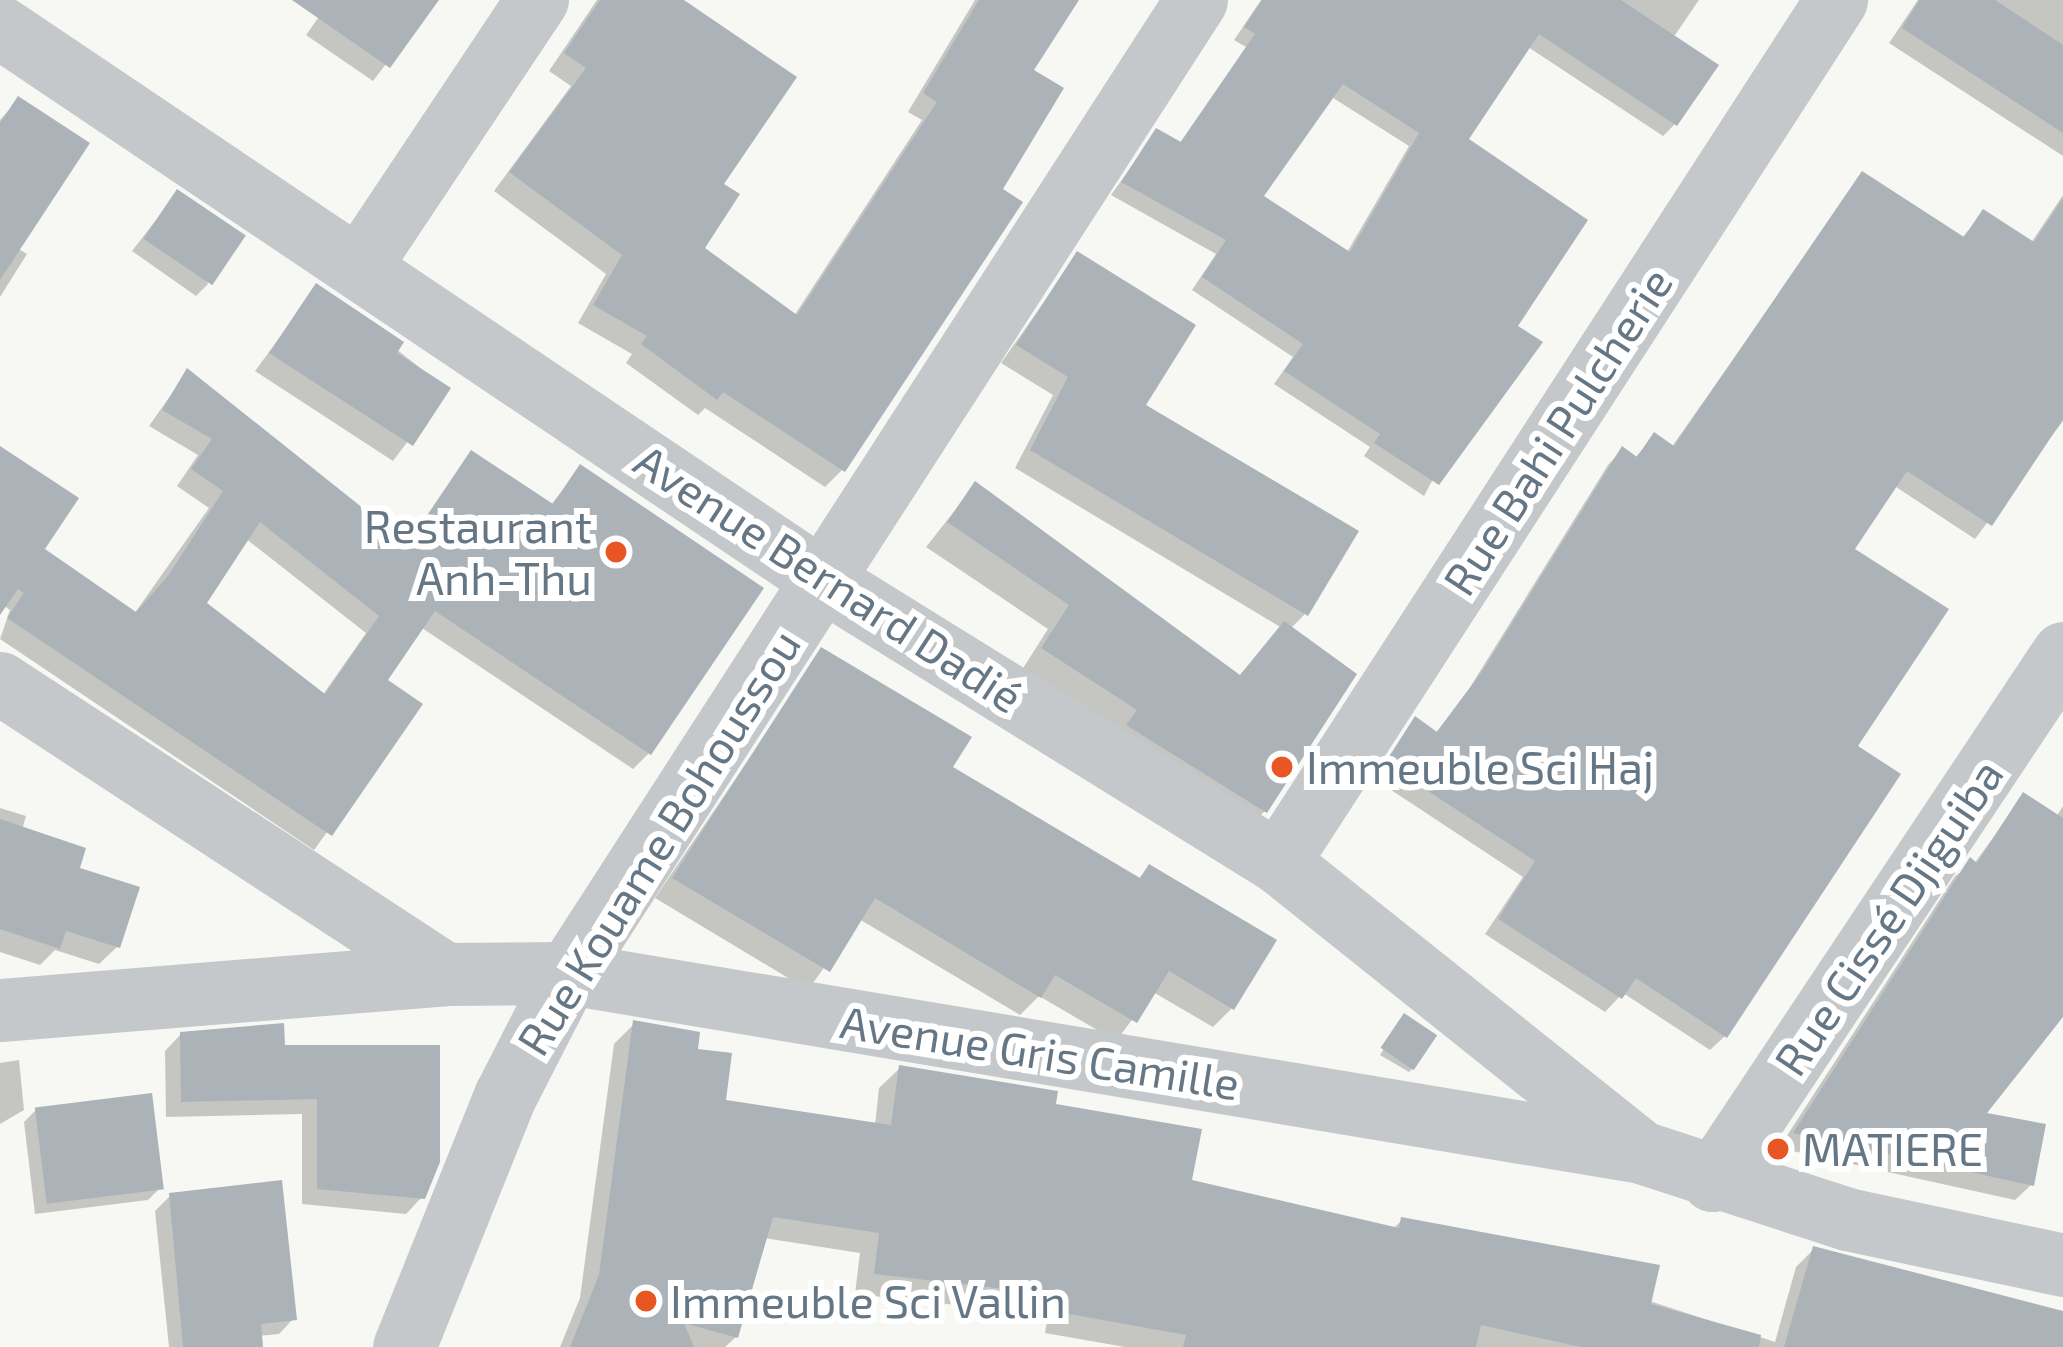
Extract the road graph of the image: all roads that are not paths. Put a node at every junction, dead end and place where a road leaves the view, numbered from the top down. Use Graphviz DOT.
graph roads {
  1 [pos="537,0"];
  2 [pos="1196,0"];
  3 [pos="1836,0"];
  4 [pos="0,27"];
  5 [pos="360,265"];
  6 [pos="821,579"];
  7 [pos="2063,653"];
  8 [pos="0,683"];
  9 [pos="1278,862"];
  10 [pos="568,973"];
  11 [pos="445,974"];
  12 [pos="0,1010"];
  13 [pos="1641,1152"];
  14 [pos="1712,1180"];
  15 [pos="2063,1265"];
  16 [pos="404,1347"];
  1 -- 5 [label="street"];
  2 -- 6 [label="street, Rue Kouame Bohoussou"];
  3 -- 9 [label="street, Rue Bahi Pulcherie"];
  4 -- 5 [label="street, Avenue Bernard Dadié"];
  5 -- 6 [label="street, Avenue Bernard Dadié"];
  6 -- 9 [label="street, Avenue Bernard Dadié"];
  6 -- 10 [label="street, Rue Kouame Bohoussou"];
  7 -- 14 [label="street, Rue Cissé Djiguiba"];
  8 -- 11 [label="street"];
  9 -- 13 [label="street, Avenue Bernard Dadié"];
  10 -- 11 [label="street, Avenue Gris Camille"];
  10 -- 13 [label="street, Avenue Gris Camille"];
  10 -- 16 [label="street, Rue Kouame Bohoussou"];
  11 -- 12 [label="street, Avenue Gris Camille"];
  13 -- 14 [label="street, Avenue Gris Camille"];
  14 -- 15 [label="street, Avenue Gris Camille"];
}
